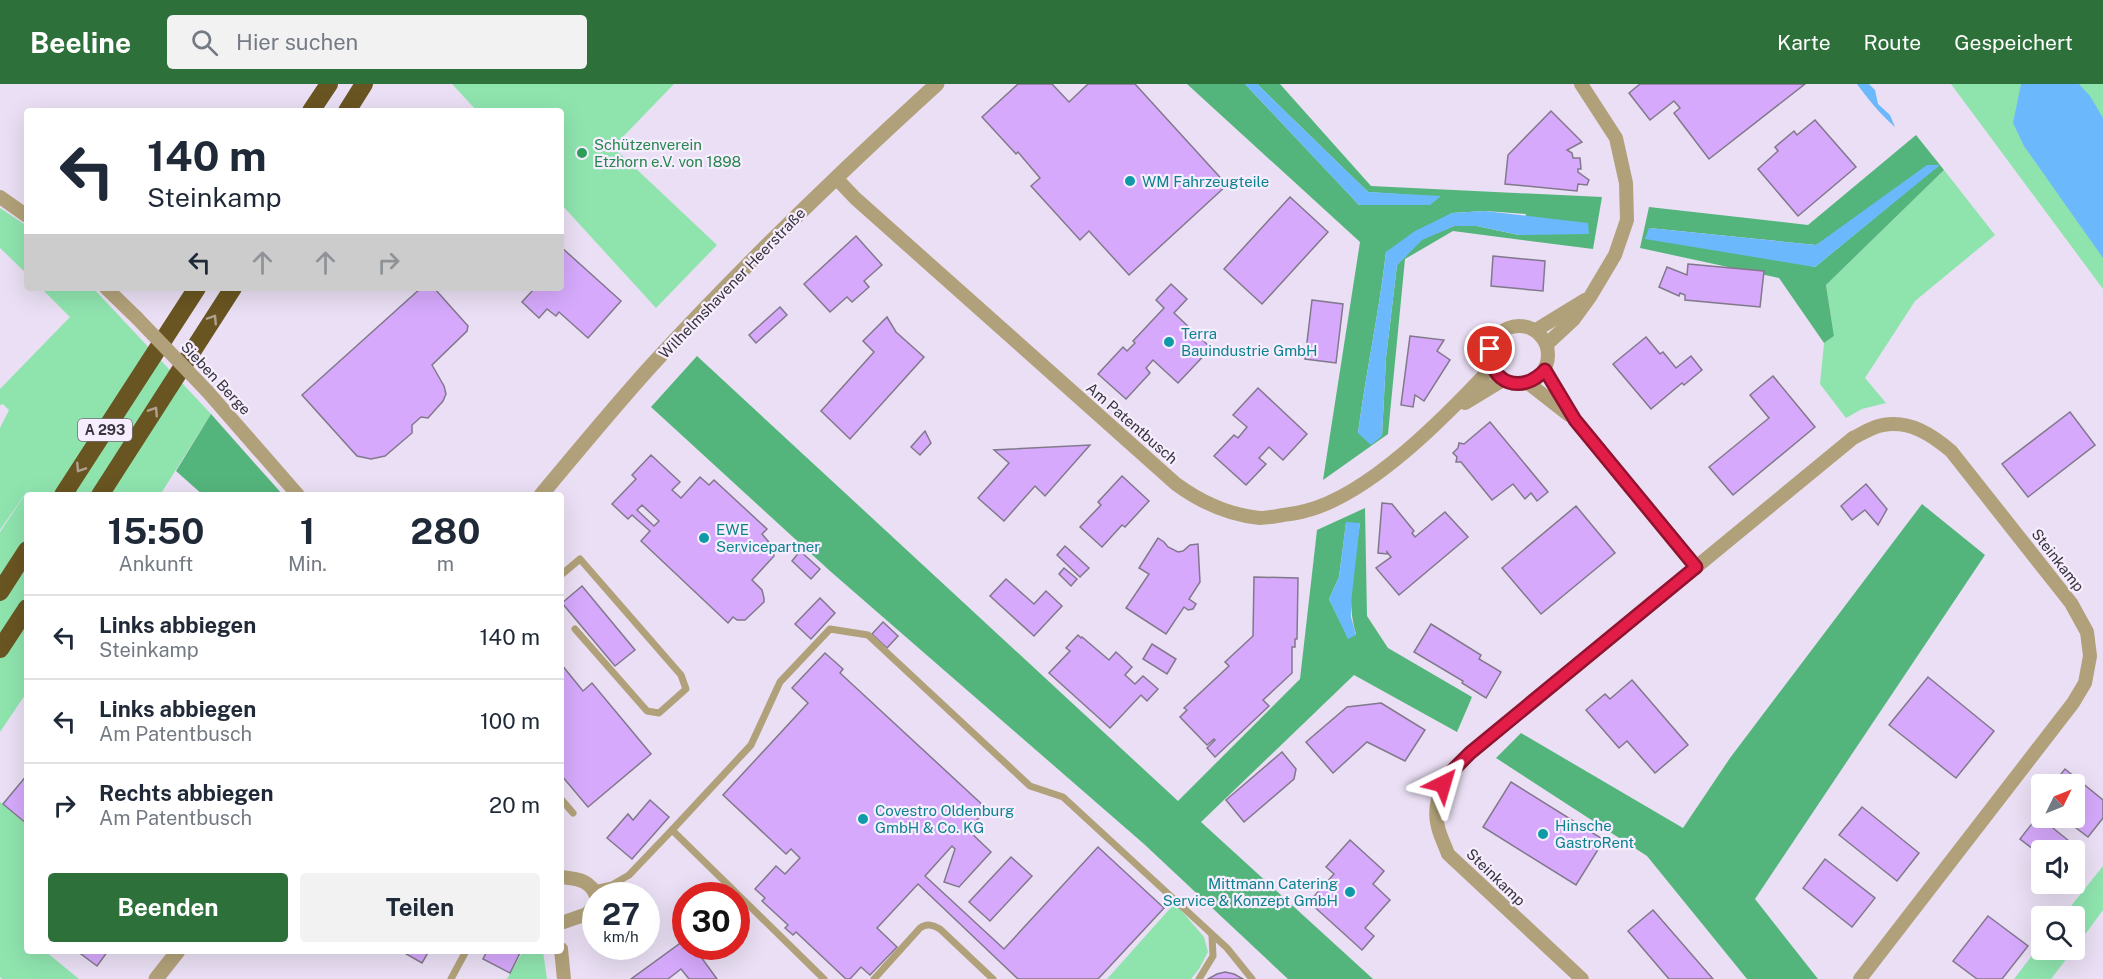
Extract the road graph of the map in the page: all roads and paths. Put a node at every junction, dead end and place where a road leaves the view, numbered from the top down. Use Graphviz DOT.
graph roads {
  1 [pos="329,84"];
  2 [pos="364,84"];
  3 [pos="937,84"];
  4 [pos="1581,84"];
  5 [pos="313,108"];
  6 [pos="349,108"];
  7 [pos="836,178"];
  8 [pos="0,197"];
  9 [pos="24,214"];
  10 [pos="109,291"];
  11 [pos="195,291"];
  12 [pos="231,291"];
  13 [pos="1590,297"];
  14 [pos="1536,330"];
  15 [pos="1547,344"];
  16 [pos="1492,367"];
  17 [pos="1545,370"];
  18 [pos="1503,380"];
  19 [pos="1528,383"];
  20 [pos="1448,413"];
  21 [pos="1575,420"];
  22 [pos="65,492"];
  23 [pos="102,492"];
  24 [pos="295,492"];
  25 [pos="544,492"];
  26 [pos="24,555"];
  27 [pos="1696,567"];
  28 [pos="564,572"];
  29 [pos="0,592"];
  30 [pos="24,613"];
  31 [pos="575,629"];
  32 [pos="0,649"];
  33 [pos="564,802"];
  34 [pos="573,813"];
  35 [pos="672,830"];
  36 [pos="564,878"];
  37 [pos="585,882"];
  38 [pos="617,882"];
  39 [pos="582,916"];
  40 [pos="564,922"];
  41 [pos="1212,936"];
  42 [pos="176,954"];
  43 [pos="464,954"];
  44 [pos="562,954"];
  45 [pos="161,977"];
  46 [pos="451,979"];
  47 [pos="564,979"];
  48 [pos="824,979"];
  49 [pos="874,979"];
  50 [pos="993,979"];
  51 [pos="1199,979"];
  52 [pos="1252,979"];
  53 [pos="1582,979"];
  54 [pos="1860,979"];
  1 -- 5 [label="highway"];
  2 -- 6 [label="highway"];
  3 -- 7 [label="street, Wilhelmshavener Heerstraße"];
  4 -- 13 [label="street"];
  7 -- 20 [label="street, Am Patentbusch"];
  7 -- 25 [label="street, Wilhelmshavener Heerstraße"];
  8 -- 9 [label="street"];
  10 -- 24 [label="street, Sieben Berge, bridge"];
  11 -- 22 [label="highway, A 293, one-way"];
  23 -- 12 [label="highway, A 293, one-way"];
  13 -- 14 [label="street"];
  13 -- 15 [label="street"];
  14 -- 15 [label="street"];
  14 -- 16 [label="street"];
  15 -- 17 [label="street"];
  16 -- 18 [label="street"];
  16 -- 20 [label="street, Am Patentbusch"];
  17 -- 19 [label="street"];
  17 -- 21 [label="street"];
  18 -- 19 [label="street"];
  18 -- 20 [label="street, Am Patentbusch"];
  19 -- 21 [label="street"];
  21 -- 27 [label="street"];
  26 -- 29 [label="highway"];
  27 -- 53 [label="street, Steinkamp"];
  27 -- 54 [label="street, Steinkamp"];
  28 -- 31 [label="lane"];
  30 -- 32 [label="highway"];
  33 -- 34 [label="lane"];
  35 -- 38 [label="lane"];
  35 -- 41 [label="lane"];
  35 -- 48 [label="lane"];
  36 -- 37 [label="street"];
  39 -- 40 [label="street"];
  41 -- 51 [label="lane"];
  41 -- 52 [label="lane"];
  42 -- 45 [label="street"];
  43 -- 46 [label="lane"];
  44 -- 47 [label="street"];
  49 -- 50 [label="lane"];
}
